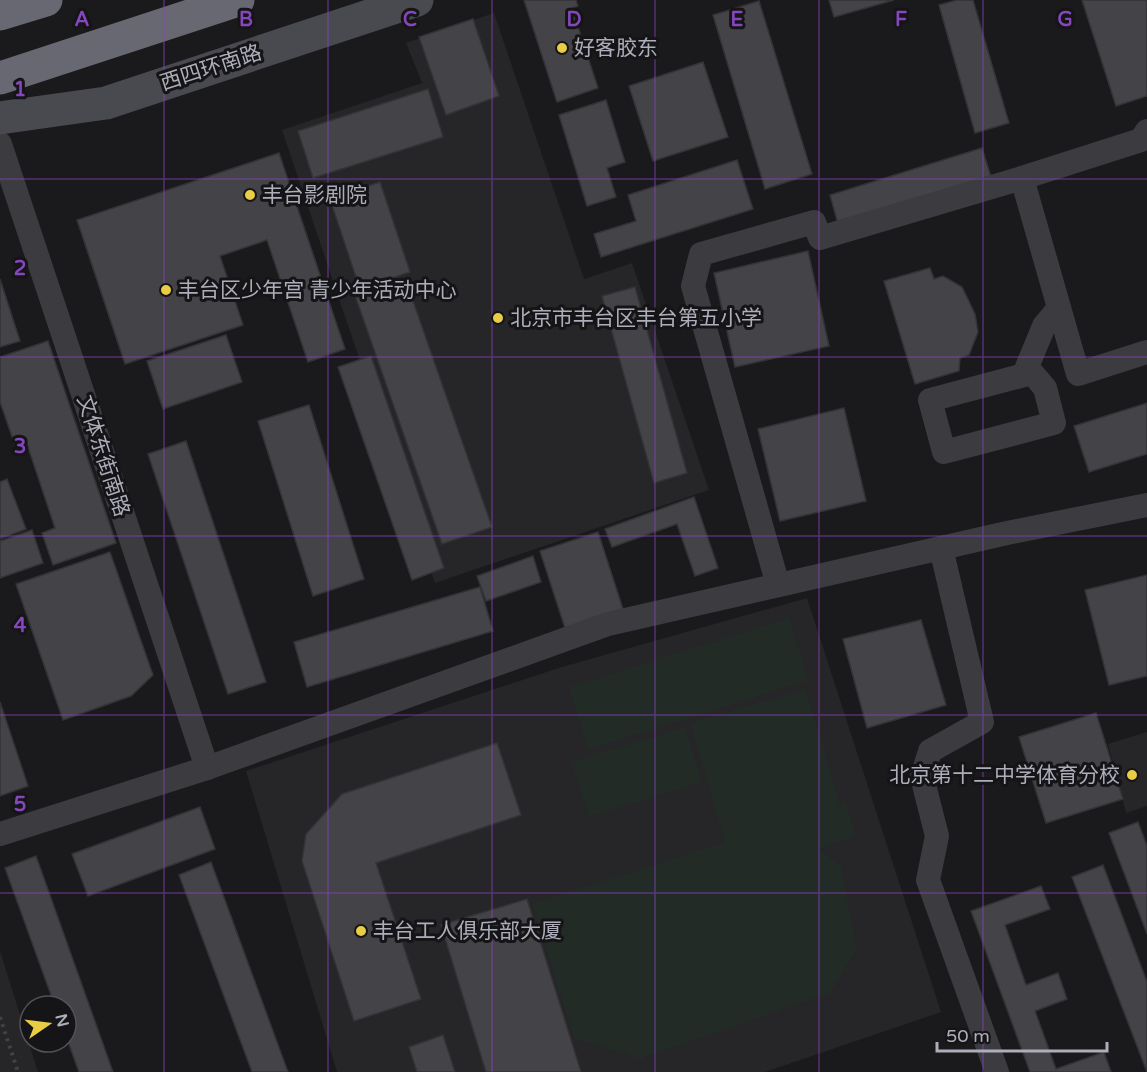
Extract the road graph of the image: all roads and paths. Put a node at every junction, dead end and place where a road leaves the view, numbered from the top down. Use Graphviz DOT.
graph roads {
  1 [pos="46,0"];
  2 [pos="237,0"];
  3 [pos="417,0"];
  4 [pos="0,14"];
  5 [pos="0,78"];
  6 [pos="0,118"];
  7 [pos="1147,131"];
  8 [pos="0,144"];
  9 [pos="1022,178"];
  10 [pos="1059,308"];
  11 [pos="1147,352"];
  12 [pos="1032,373"];
  13 [pos="1147,505"];
  14 [pos="941,548"];
  15 [pos="778,585"];
  16 [pos="207,768"];
  17 [pos="0,834"];
  18 [pos="0,1017"];
  19 [pos="18,1072"];
  20 [pos="997,1072"];
  1 -- 4 [label="highway"];
  2 -- 5 [label="highway"];
  3 -- 6 [label="street, 西四环南路"];
  7 -- 9 [label="street"];
  8 -- 16 [label="street, 文体东街南路"];
  9 -- 10 [label="street"];
  9 -- 15 [label="street"];
  10 -- 11 [label="street"];
  10 -- 12 [label="street"];
  12 -- 12 [label="street"];
  13 -- 14 [label="street"];
  14 -- 15 [label="street"];
  14 -- 20 [label="street"];
  15 -- 16 [label="street"];
  16 -- 17 [label="street"];
  18 -- 19 [label="path"];
}
